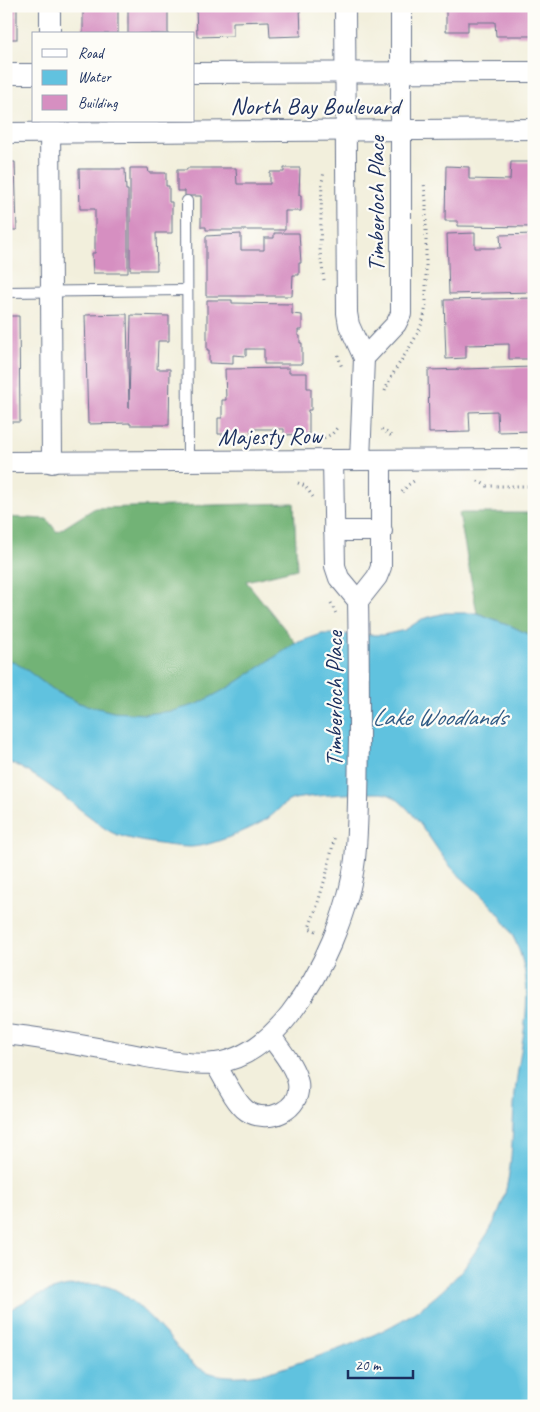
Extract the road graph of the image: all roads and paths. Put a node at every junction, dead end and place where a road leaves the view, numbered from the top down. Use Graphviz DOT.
graph roads {
  1 [pos="50,6"];
  2 [pos="345,6"];
  3 [pos="401,6"];
  4 [pos="50,32"];
  5 [pos="534,72"];
  6 [pos="195,73"];
  7 [pos="345,73"];
  8 [pos="401,73"];
  9 [pos="6,74"];
  10 [pos="32,74"];
  11 [pos="50,127"];
  12 [pos="534,129"];
  13 [pos="346,130"];
  14 [pos="401,130"];
  15 [pos="6,133"];
  16 [pos="187,201"];
  17 [pos="187,290"];
  18 [pos="6,292"];
  19 [pos="51,292"];
  20 [pos="364,358"];
  21 [pos="534,459"];
  22 [pos="333,460"];
  23 [pos="360,460"];
  24 [pos="381,460"];
  25 [pos="6,462"];
  26 [pos="188,462"];
  27 [pos="52,463"];
  28 [pos="420,481"];
  29 [pos="476,481"];
  30 [pos="534,486"];
  31 [pos="334,489"];
  32 [pos="381,489"];
  33 [pos="311,494"];
  34 [pos="334,531"];
  35 [pos="382,531"];
  36 [pos="358,601"];
  37 [pos="337,828"];
  38 [pos="332,939"];
  39 [pos="6,1034"];
  40 [pos="271,1036"];
  41 [pos="215,1063"];
  1 -- 4 [label="street"];
  2 -- 7 [label="street, Timberloch Place"];
  3 -- 8 [label="street, Timberloch Place"];
  5 -- 8 [label="street, North Bay Boulevard"];
  6 -- 7 [label="street, North Bay Boulevard"];
  7 -- 8 [label="street, North Bay Boulevard"];
  7 -- 13 [label="street, Timberloch Place"];
  8 -- 14 [label="street, Timberloch Place"];
  9 -- 10 [label="street"];
  11 -- 13 [label="street, North Bay Boulevard"];
  11 -- 15 [label="street, North Bay Boulevard"];
  11 -- 19 [label="street"];
  12 -- 14 [label="street, North Bay Boulevard"];
  13 -- 14 [label="street, North Bay Boulevard"];
  13 -- 20 [label="street, Timberloch Place"];
  14 -- 20 [label="street, Timberloch Place"];
  16 -- 17 [label="lane"];
  17 -- 19 [label="lane"];
  17 -- 26 [label="lane"];
  18 -- 19 [label="lane"];
  19 -- 27 [label="street"];
  20 -- 23 [label="street, Timberloch Place"];
  21 -- 24 [label="street, Majesty Row"];
  22 -- 23 [label="street, Majesty Row"];
  22 -- 26 [label="street, Majesty Row"];
  22 -- 31 [label="street, Timberloch Place"];
  23 -- 24 [label="street, Majesty Row"];
  24 -- 32 [label="street, Timberloch Place"];
  25 -- 27 [label="street, Majesty Row"];
  26 -- 27 [label="street, Majesty Row"];
  28 -- 32 [label="path"];
  29 -- 30 [label="path"];
  31 -- 33 [label="path"];
  31 -- 34 [label="street, Timberloch Place"];
  32 -- 35 [label="street, Timberloch Place"];
  34 -- 35 [label="street"];
  34 -- 36 [label="street, Timberloch Place"];
  35 -- 36 [label="street, Timberloch Place"];
  36 -- 38 [label="street, Timberloch Place"];
  37 -- 38 [label="path"];
  38 -- 40 [label="street, Timberloch Place"];
  39 -- 41 [label="street, Timberloch Place"];
  40 -- 41 [label="street, Timberloch Place"];
  40 -- 41 [label="street"];
}
